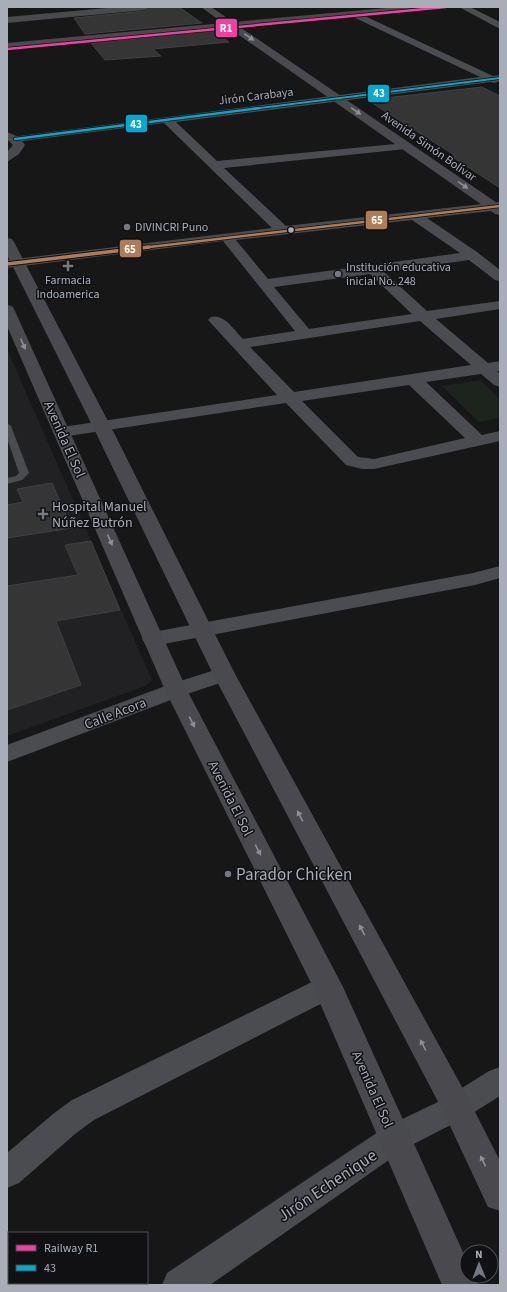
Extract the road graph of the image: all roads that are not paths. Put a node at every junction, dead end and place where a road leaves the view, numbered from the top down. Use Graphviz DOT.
graph roads {
  1 [pos="93,7"];
  2 [pos="146,7"];
  3 [pos="205,7"];
  4 [pos="219,7"];
  5 [pos="426,7"];
  6 [pos="462,7"];
  7 [pos="354,14"];
  8 [pos="7,15"];
  9 [pos="7,20"];
  10 [pos="245,24"];
  11 [pos="232,25"];
  12 [pos="500,26"];
  13 [pos="7,46"];
  14 [pos="498,80"];
  15 [pos="354,97"];
  16 [pos="339,99"];
  17 [pos="367,106"];
  18 [pos="167,120"];
  19 [pos="11,137"];
  20 [pos="406,146"];
  21 [pos="7,158"];
  22 [pos="214,165"];
  23 [pos="498,208"];
  24 [pos="414,215"];
  25 [pos="282,230"];
  26 [pos="226,237"];
  27 [pos="7,242"];
  28 [pos="472,255"];
  29 [pos="12,263"];
  30 [pos="373,269"];
  31 [pos="500,277"];
  32 [pos="266,284"];
  33 [pos="500,305"];
  34 [pos="7,309"];
  35 [pos="424,317"];
  36 [pos="216,320"];
  37 [pos="305,334"];
  38 [pos="240,344"];
  39 [pos="492,367"];
  40 [pos="413,378"];
  41 [pos="500,382"];
  42 [pos="288,396"];
  43 [pos="101,425"];
  44 [pos="7,426"];
  45 [pos="62,432"];
  46 [pos="500,436"];
  47 [pos="478,441"];
  48 [pos="7,481"];
  49 [pos="500,572"];
  50 [pos="202,630"];
  51 [pos="153,639"];
  52 [pos="224,674"];
  53 [pos="176,690"];
  54 [pos="7,754"];
  55 [pos="328,987"];
  56 [pos="500,1080"];
  57 [pos="457,1108"];
  58 [pos="395,1138"];
  59 [pos="7,1173"];
  60 [pos="500,1196"];
  61 [pos="180,1285"];
  62 [pos="460,1285"];
  1 -- 8 [label="street"];
  2 -- 9 [label="street"];
  3 -- 11 [label="street, Avenida Simón Bolívar"];
  4 -- 10 [label="street, Avenida Simón Bolívar"];
  5 -- 7 [label="street"];
  6 -- 12 [label="street"];
  7 -- 10 [label="street"];
  7 -- 14 [label="street"];
  10 -- 11 [label="street"];
  10 -- 15 [label="street, Avenida Simón Bolívar"];
  11 -- 13 [label="street"];
  11 -- 16 [label="street, Avenida Simón Bolívar, one-way"];
  14 -- 15 [label="street, Jirón Carabaya"];
  15 -- 16 [label="street, Jirón Carabaya"];
  15 -- 17 [label="street, Avenida Simón Bolívar"];
  16 -- 18 [label="street, Jirón Carabaya"];
  16 -- 20 [label="street, Avenida Simón Bolívar, one-way"];
  18 -- 19 [label="street, Jirón Carabaya"];
  18 -- 22 [label="street"];
  19 -- 21 [label="street"];
  20 -- 22 [label="street"];
  20 -- 23 [label="street, Avenida Simón Bolívar, one-way"];
  22 -- 25 [label="street"];
  23 -- 24 [label="street"];
  24 -- 25 [label="street"];
  24 -- 28 [label="street"];
  25 -- 26 [label="street"];
  26 -- 29 [label="street"];
  26 -- 32 [label="street"];
  27 -- 29 [label="street"];
  28 -- 30 [label="street"];
  28 -- 31 [label="street"];
  29 -- 43 [label="street"];
  30 -- 32 [label="street"];
  30 -- 35 [label="street"];
  32 -- 37 [label="street"];
  33 -- 35 [label="street"];
  34 -- 45 [label="street, Avenida El Sol, one-way"];
  35 -- 37 [label="street"];
  35 -- 39 [label="street"];
  36 -- 38 [label="street"];
  37 -- 38 [label="street"];
  38 -- 42 [label="street"];
  39 -- 40 [label="street"];
  39 -- 41 [label="street"];
  40 -- 42 [label="street"];
  40 -- 47 [label="street"];
  42 -- 43 [label="street"];
  42 -- 47 [label="street"];
  43 -- 45 [label="street"];
  43 -- 50 [label="street"];
  44 -- 48 [label="lane"];
  45 -- 51 [label="street, Avenida El Sol, one-way"];
  46 -- 47 [label="street"];
  49 -- 50 [label="street"];
  50 -- 51 [label="street"];
  50 -- 52 [label="street"];
  51 -- 53 [label="street, Avenida El Sol"];
  52 -- 53 [label="street, Calle Acora"];
  57 -- 52 [label="street, one-way"];
  53 -- 54 [label="street, Calle Acora"];
  53 -- 55 [label="street, Avenida El Sol, one-way"];
  55 -- 58 [label="street, Avenida El Sol"];
  55 -- 59 [label="street"];
  56 -- 57 [label="street, Jirón Echenique"];
  57 -- 58 [label="street, Jirón Echenique"];
  60 -- 57 [label="street, one-way"];
  58 -- 61 [label="street, Jirón Echenique"];
  58 -- 62 [label="street, Avenida El Sol"];
}
